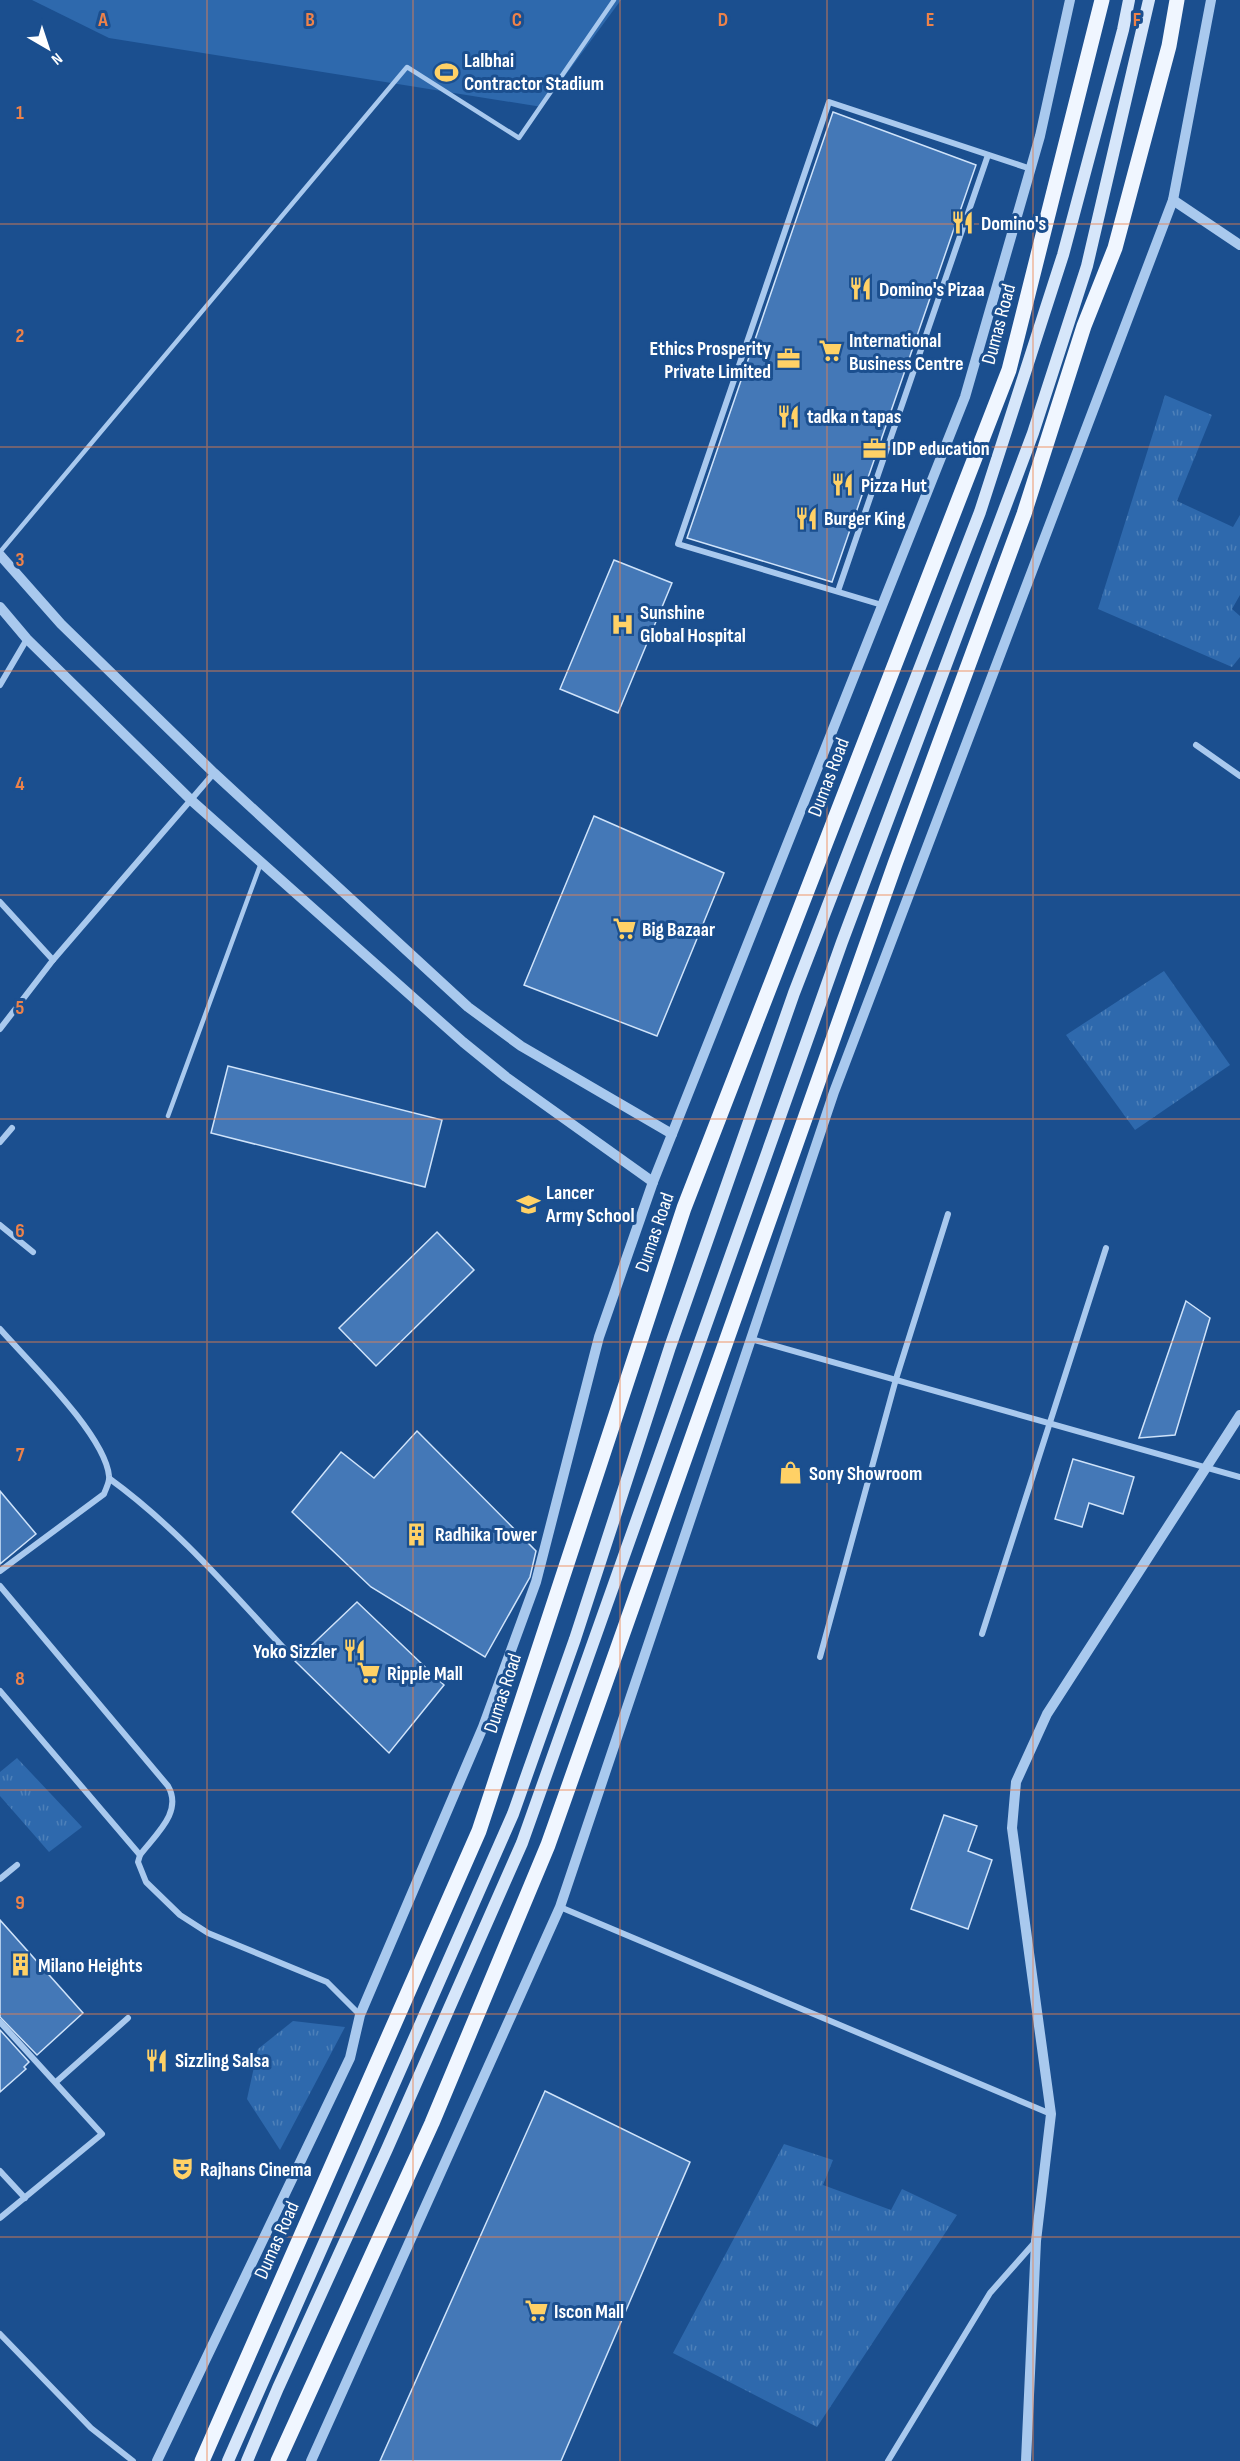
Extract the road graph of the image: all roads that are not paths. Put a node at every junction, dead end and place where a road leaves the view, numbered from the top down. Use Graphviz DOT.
graph roads {
  1 [pos="614,0"];
  2 [pos="1070,0"];
  3 [pos="1102,0"];
  4 [pos="1129,0"];
  5 [pos="1149,0"];
  6 [pos="1177,0"];
  7 [pos="1211,0"];
  8 [pos="988,155"];
  9 [pos="1030,169"];
  10 [pos="1173,200"];
  11 [pos="1240,245"];
  12 [pos="0,554"];
  13 [pos="838,591"];
  14 [pos="882,605"];
  15 [pos="0,607"];
  16 [pos="27,639"];
  17 [pos="0,685"];
  18 [pos="1196,745"];
  19 [pos="214,773"];
  20 [pos="1240,776"];
  21 [pos="190,800"];
  22 [pos="261,862"];
  23 [pos="0,902"];
  24 [pos="53,960"];
  25 [pos="0,1029"];
  26 [pos="168,1116"];
  27 [pos="12,1128"];
  28 [pos="672,1134"];
  29 [pos="0,1142"];
  30 [pos="654,1182"];
  31 [pos="948,1214"];
  32 [pos="0,1225"];
  33 [pos="1106,1248"];
  34 [pos="33,1252"];
  35 [pos="0,1329"];
  36 [pos="751,1339"];
  37 [pos="896,1379"];
  38 [pos="1240,1415"];
  39 [pos="1050,1423"];
  40 [pos="1208,1467"];
  41 [pos="1240,1477"];
  42 [pos="110,1479"];
  43 [pos="0,1572"];
  44 [pos="0,1586"];
  45 [pos="982,1634"];
  46 [pos="820,1657"];
  47 [pos="292,1658"];
  48 [pos="0,1691"];
  49 [pos="140,1855"];
  50 [pos="17,1865"];
  51 [pos="0,1879"];
  52 [pos="560,1907"];
  53 [pos="360,2015"];
  54 [pos="128,2018"];
  55 [pos="0,2022"];
  56 [pos="56,2082"];
  57 [pos="1052,2114"];
  58 [pos="0,2171"];
  59 [pos="25,2198"];
  60 [pos="0,2218"];
  61 [pos="1036,2241"];
  62 [pos="0,2334"];
  63 [pos="133,2461"];
  64 [pos="157,2461"];
  65 [pos="202,2461"];
  66 [pos="228,2461"];
  67 [pos="247,2461"];
  68 [pos="278,2461"];
  69 [pos="311,2461"];
  70 [pos="888,2461"];
  71 [pos="1026,2461"];
  1 -- 12 [label="lane"];
  2 -- 9 [label="street"];
  3 -- 65 [label="main road, Dumas Road"];
  4 -- 66 [label="main road"];
  5 -- 67 [label="main road"];
  6 -- 68 [label="main road"];
  7 -- 10 [label="street"];
  8 -- 9 [label="street"];
  8 -- 13 [label="street"];
  8 -- 13 [label="street"];
  9 -- 14 [label="street"];
  10 -- 11 [label="street"];
  10 -- 36 [label="street"];
  12 -- 19 [label="street"];
  13 -- 14 [label="street"];
  14 -- 28 [label="street"];
  15 -- 16 [label="street"];
  16 -- 17 [label="street"];
  16 -- 21 [label="street"];
  18 -- 20 [label="street"];
  19 -- 21 [label="street"];
  19 -- 28 [label="street"];
  21 -- 22 [label="street"];
  21 -- 24 [label="street"];
  22 -- 26 [label="lane"];
  22 -- 30 [label="street"];
  23 -- 24 [label="street"];
  24 -- 25 [label="street"];
  27 -- 29 [label="street"];
  28 -- 30 [label="street"];
  30 -- 53 [label="street"];
  31 -- 37 [label="street"];
  32 -- 34 [label="street"];
  33 -- 39 [label="street"];
  35 -- 42 [label="street"];
  36 -- 37 [label="street"];
  36 -- 52 [label="street"];
  37 -- 39 [label="street"];
  37 -- 46 [label="street"];
  38 -- 40 [label="street"];
  39 -- 40 [label="street"];
  39 -- 45 [label="street"];
  40 -- 41 [label="street"];
  40 -- 57 [label="street"];
  42 -- 43 [label="street"];
  42 -- 47 [label="street"];
  44 -- 49 [label="street"];
  48 -- 49 [label="street"];
  49 -- 53 [label="street"];
  50 -- 51 [label="street"];
  52 -- 57 [label="street"];
  52 -- 69 [label="street"];
  53 -- 64 [label="street"];
  54 -- 56 [label="street"];
  55 -- 56 [label="street"];
  56 -- 59 [label="street"];
  57 -- 61 [label="street"];
  58 -- 59 [label="street"];
  59 -- 60 [label="street"];
  61 -- 70 [label="street"];
  61 -- 71 [label="street"];
  62 -- 63 [label="street"];
}
